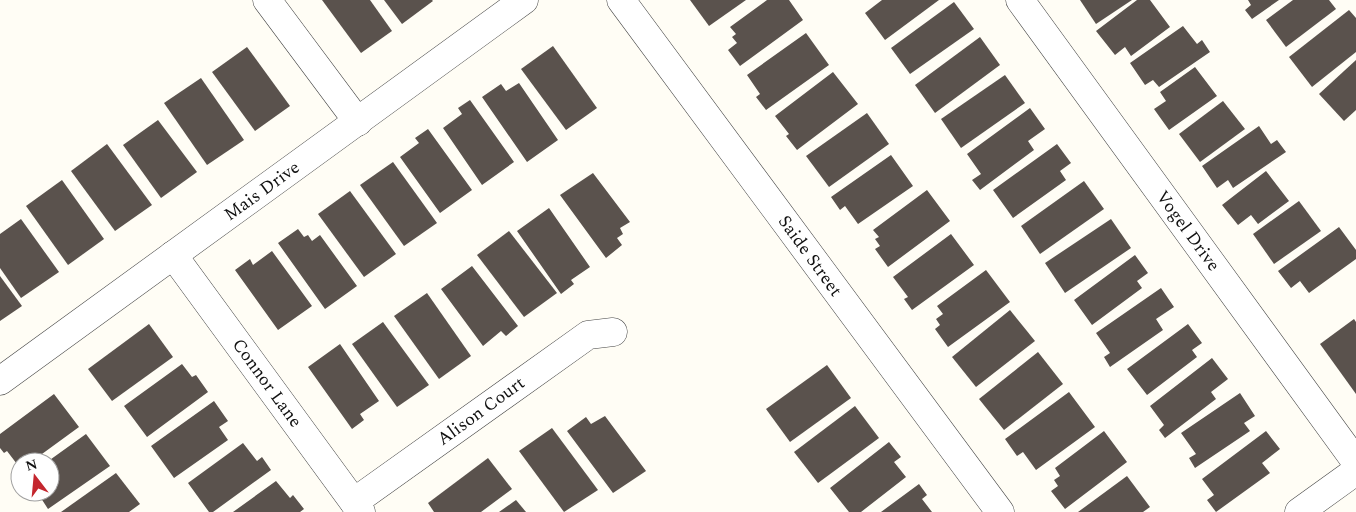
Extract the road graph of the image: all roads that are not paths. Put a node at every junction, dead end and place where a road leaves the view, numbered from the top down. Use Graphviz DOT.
graph roads {
  1 [pos="267,0"];
  2 [pos="524,0"];
  3 [pos="621,0"];
  4 [pos="1020,0"];
  5 [pos="358,122"];
  6 [pos="174,255"];
  7 [pos="613,332"];
  8 [pos="0,381"];
  9 [pos="1356,462"];
  10 [pos="1356,470"];
  11 [pos="358,507"];
  12 [pos="1000,512"];
  13 [pos="1299,512"];
  1 -- 5 [label="street"];
  2 -- 5 [label="street, Mais Drive"];
  3 -- 12 [label="street, Saide Street"];
  4 -- 9 [label="street, Vogel Drive"];
  5 -- 6 [label="street, Mais Drive"];
  6 -- 8 [label="street, Mais Drive"];
  6 -- 11 [label="street, Connor Lane"];
  7 -- 11 [label="street, Alison Court"];
  10 -- 13 [label="street"];
}
